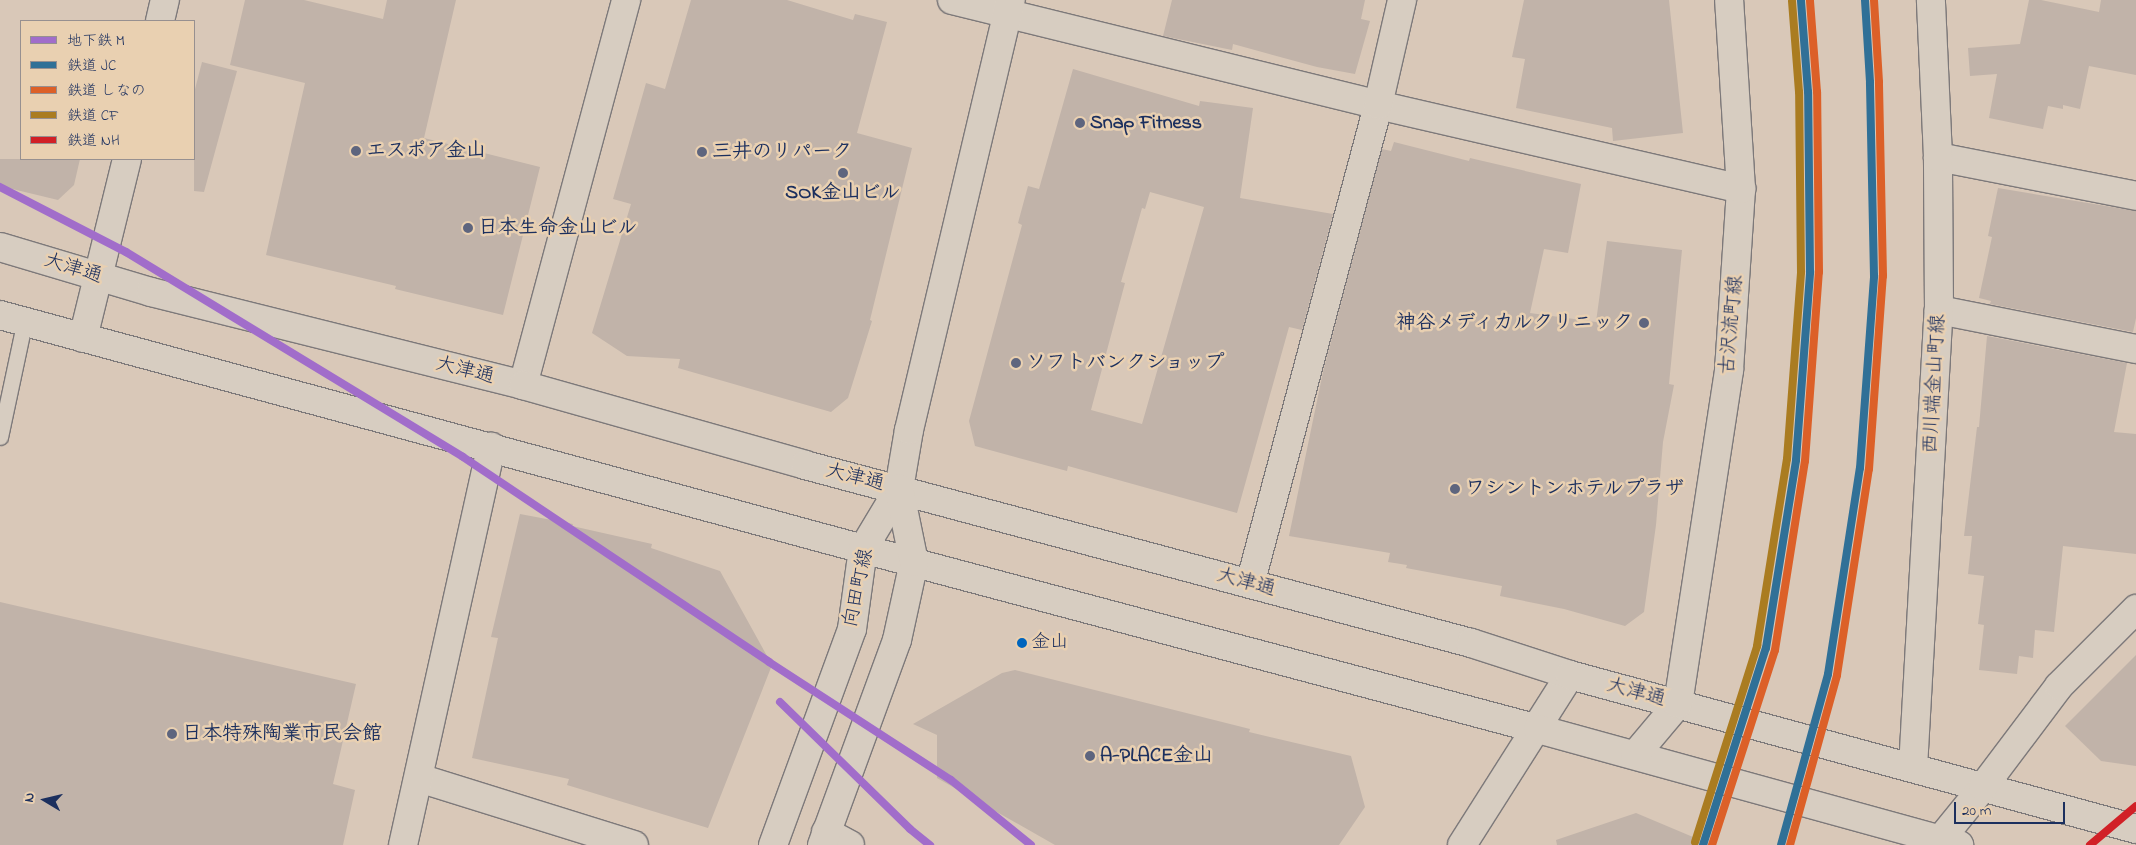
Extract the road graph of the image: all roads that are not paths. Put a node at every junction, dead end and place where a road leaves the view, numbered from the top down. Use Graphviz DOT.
graph roads {
  1 [pos="165,0"];
  2 [pos="626,0"];
  3 [pos="952,0"];
  4 [pos="1402,0"];
  5 [pos="1730,0"];
  6 [pos="1931,0"];
  7 [pos="1009,7"];
  8 [pos="160,20"];
  9 [pos="1378,105"];
  10 [pos="1938,157"];
  11 [pos="127,160"];
  12 [pos="1742,189"];
  13 [pos="2136,196"];
  14 [pos="0,247"];
  15 [pos="99,277"];
  16 [pos="1940,310"];
  17 [pos="12,319"];
  18 [pos="83,338"];
  19 [pos="2136,349"];
  20 [pos="523,386"];
  21 [pos="0,437"];
  22 [pos="491,447"];
  23 [pos="899,489"];
  24 [pos="864,550"];
  25 [pos="914,562"];
  26 [pos="1250,584"];
  27 [pos="2136,609"];
  28 [pos="1570,675"];
  29 [pos="1678,704"];
  30 [pos="1538,729"];
  31 [pos="1635,755"];
  32 [pos="1913,768"];
  33 [pos="419,778"];
  34 [pos="1983,787"];
  35 [pos="2136,829"];
  36 [pos="824,839"];
  37 [pos="1949,842"];
  38 [pos="403,845"];
  39 [pos="634,845"];
  40 [pos="773,845"];
  41 [pos="850,845"];
  42 [pos="1462,845"];
  1 -- 8 [label="street"];
  2 -- 20 [label="street"];
  3 -- 7 [label="street"];
  4 -- 9 [label="street"];
  5 -- 12 [label="street, 古沢流町線"];
  6 -- 10 [label="street, 西川端金山町線"];
  7 -- 9 [label="street"];
  7 -- 23 [label="street"];
  9 -- 12 [label="street"];
  9 -- 26 [label="street"];
  10 -- 13 [label="street"];
  10 -- 16 [label="street, 西川端金山町線"];
  11 -- 15 [label="street"];
  12 -- 29 [label="street, 古沢流町線"];
  14 -- 15 [label="street, 大津通"];
  15 -- 18 [label="street"];
  15 -- 20 [label="street, 大津通"];
  16 -- 19 [label="street"];
  16 -- 32 [label="street, 西川端金山町線"];
  17 -- 18 [label="street"];
  17 -- 21 [label="lane"];
  18 -- 22 [label="street"];
  20 -- 23 [label="street, 大津通"];
  22 -- 24 [label="street"];
  22 -- 33 [label="street"];
  23 -- 24 [label="street, 向田町線"];
  23 -- 25 [label="street"];
  23 -- 26 [label="street, 大津通"];
  24 -- 25 [label="street"];
  24 -- 40 [label="street, 向田町線"];
  25 -- 30 [label="street"];
  25 -- 36 [label="street"];
  26 -- 28 [label="street, 大津通"];
  27 -- 34 [label="street"];
  28 -- 29 [label="street, 大津通"];
  28 -- 30 [label="street"];
  29 -- 31 [label="street"];
  29 -- 32 [label="street, 大津通"];
  30 -- 31 [label="street"];
  30 -- 42 [label="street"];
  31 -- 37 [label="street"];
  32 -- 34 [label="street"];
  33 -- 38 [label="street"];
  33 -- 39 [label="street"];
  34 -- 35 [label="street"];
  34 -- 37 [label="street"];
  36 -- 41 [label="street"];
}
